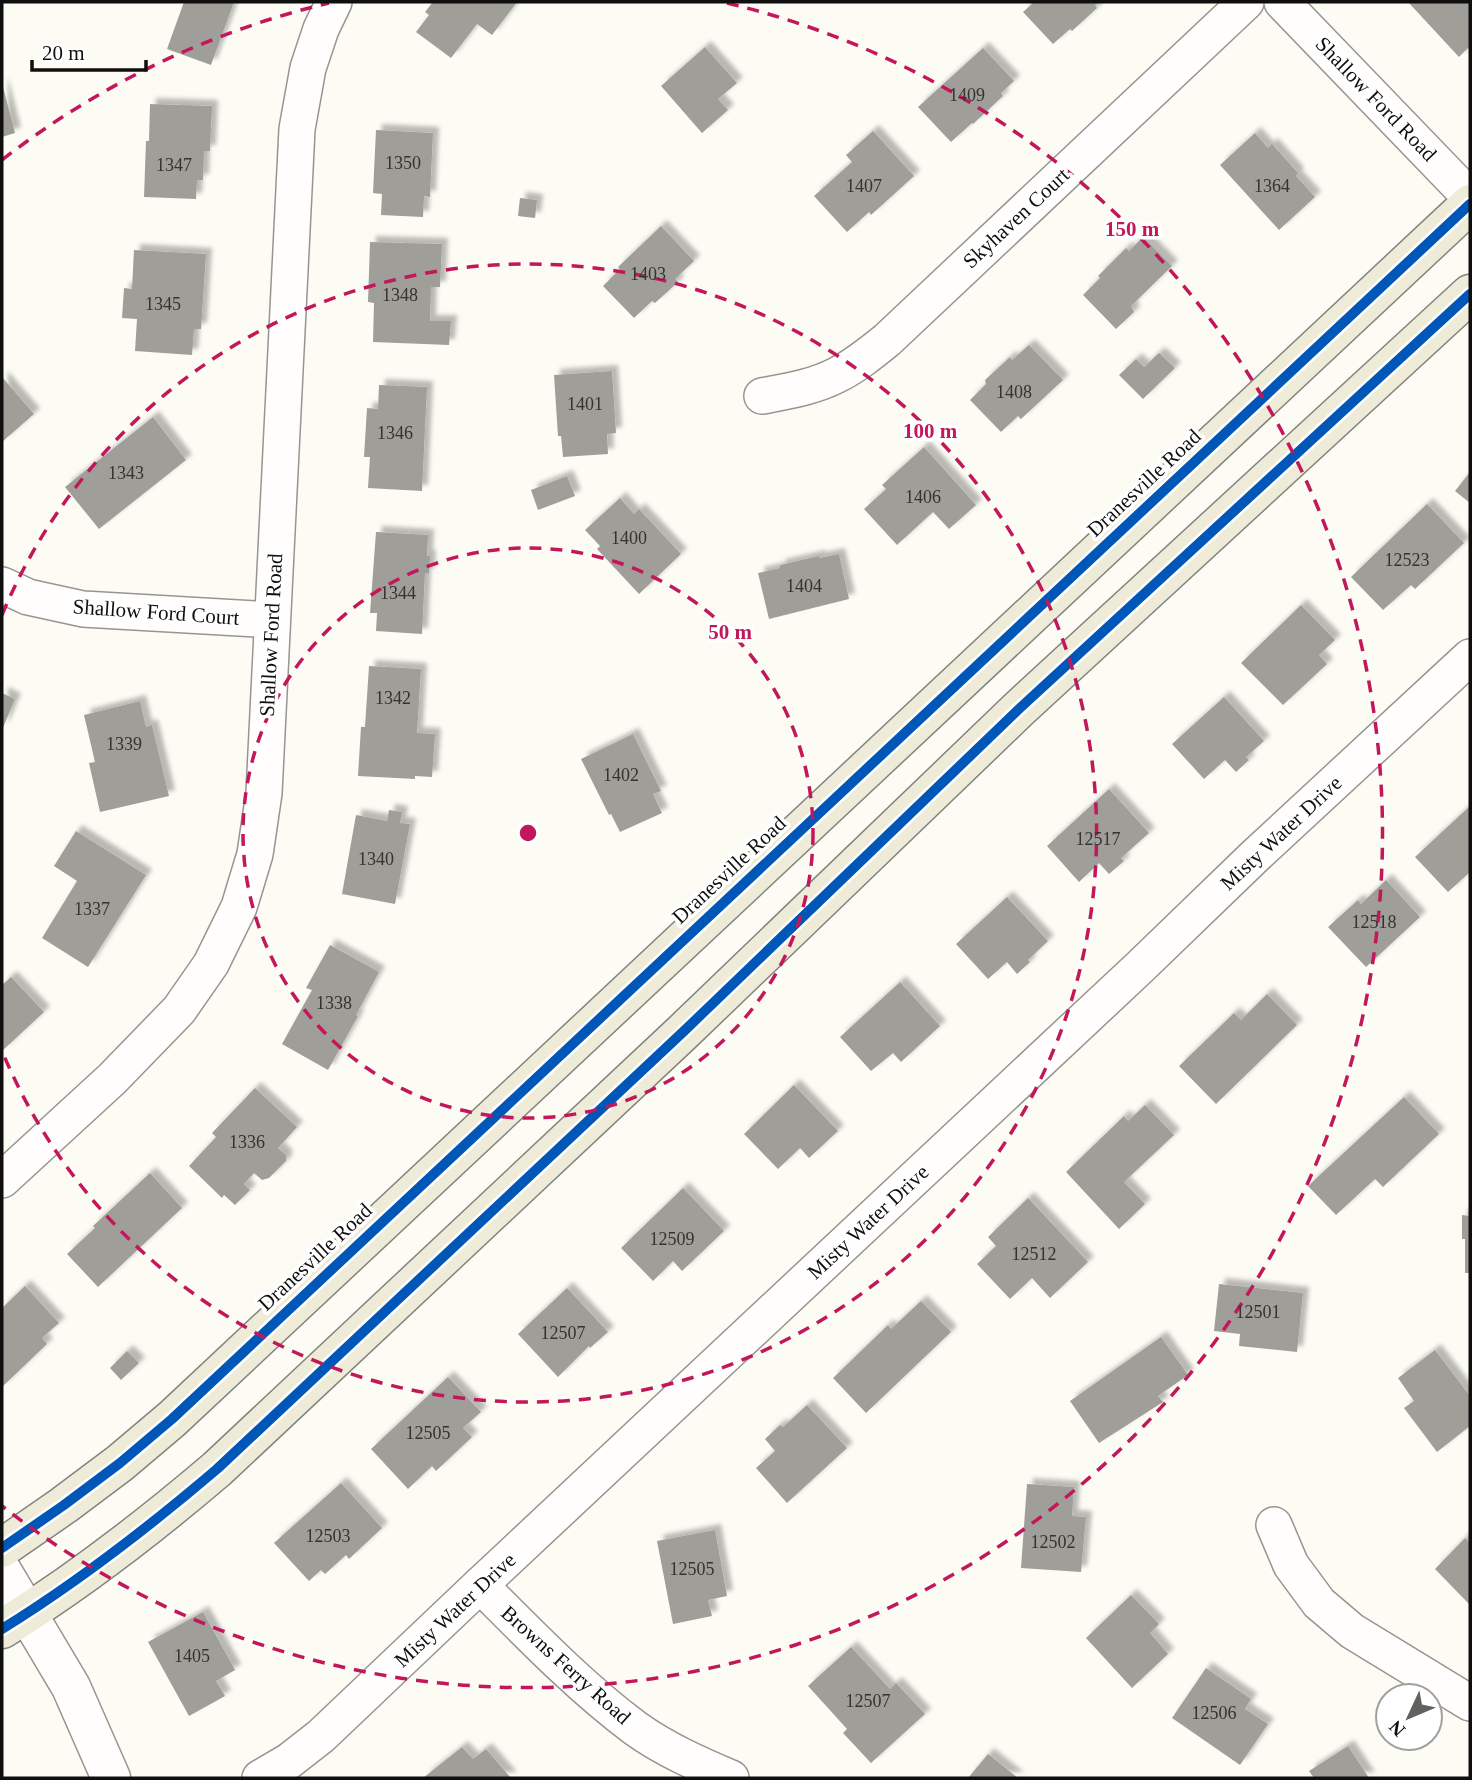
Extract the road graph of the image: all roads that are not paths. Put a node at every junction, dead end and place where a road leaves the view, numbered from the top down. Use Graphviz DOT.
graph roads {
  1 [pos="334,2"];
  2 [pos="1246,2"];
  3 [pos="1282,2"];
  4 [pos="1470,197"];
  5 [pos="1470,204"];
  6 [pos="1470,294"];
  7 [pos="762,396"];
  8 [pos="2,585"];
  9 [pos="272,620"];
  10 [pos="1470,657"];
  11 [pos="2,1180"];
  12 [pos="1273,1525"];
  13 [pos="2,1548"];
  14 [pos="2,1572"];
  15 [pos="480,1586"];
  16 [pos="14,1621"];
  17 [pos="1470,1703"];
  18 [pos="111,1778"];
  19 [pos="260,1778"];
  20 [pos="731,1778"];
  1 -- 9 [label="street, Shallow Ford Road"];
  2 -- 7 [label="street, Skyhaven Court"];
  3 -- 4 [label="street, Shallow Ford Road"];
  5 -- 13 [label="main road, Dranesville Road"];
  6 -- 16 [label="main road"];
  8 -- 9 [label="street, Shallow Ford Court"];
  9 -- 11 [label="street, Shallow Ford Road"];
  10 -- 15 [label="street, Misty Water Drive"];
  12 -- 17 [label="street"];
  14 -- 16 [label="street"];
  15 -- 19 [label="street, Misty Water Drive"];
  15 -- 20 [label="street, Browns Ferry Road"];
  16 -- 18 [label="street"];
}
